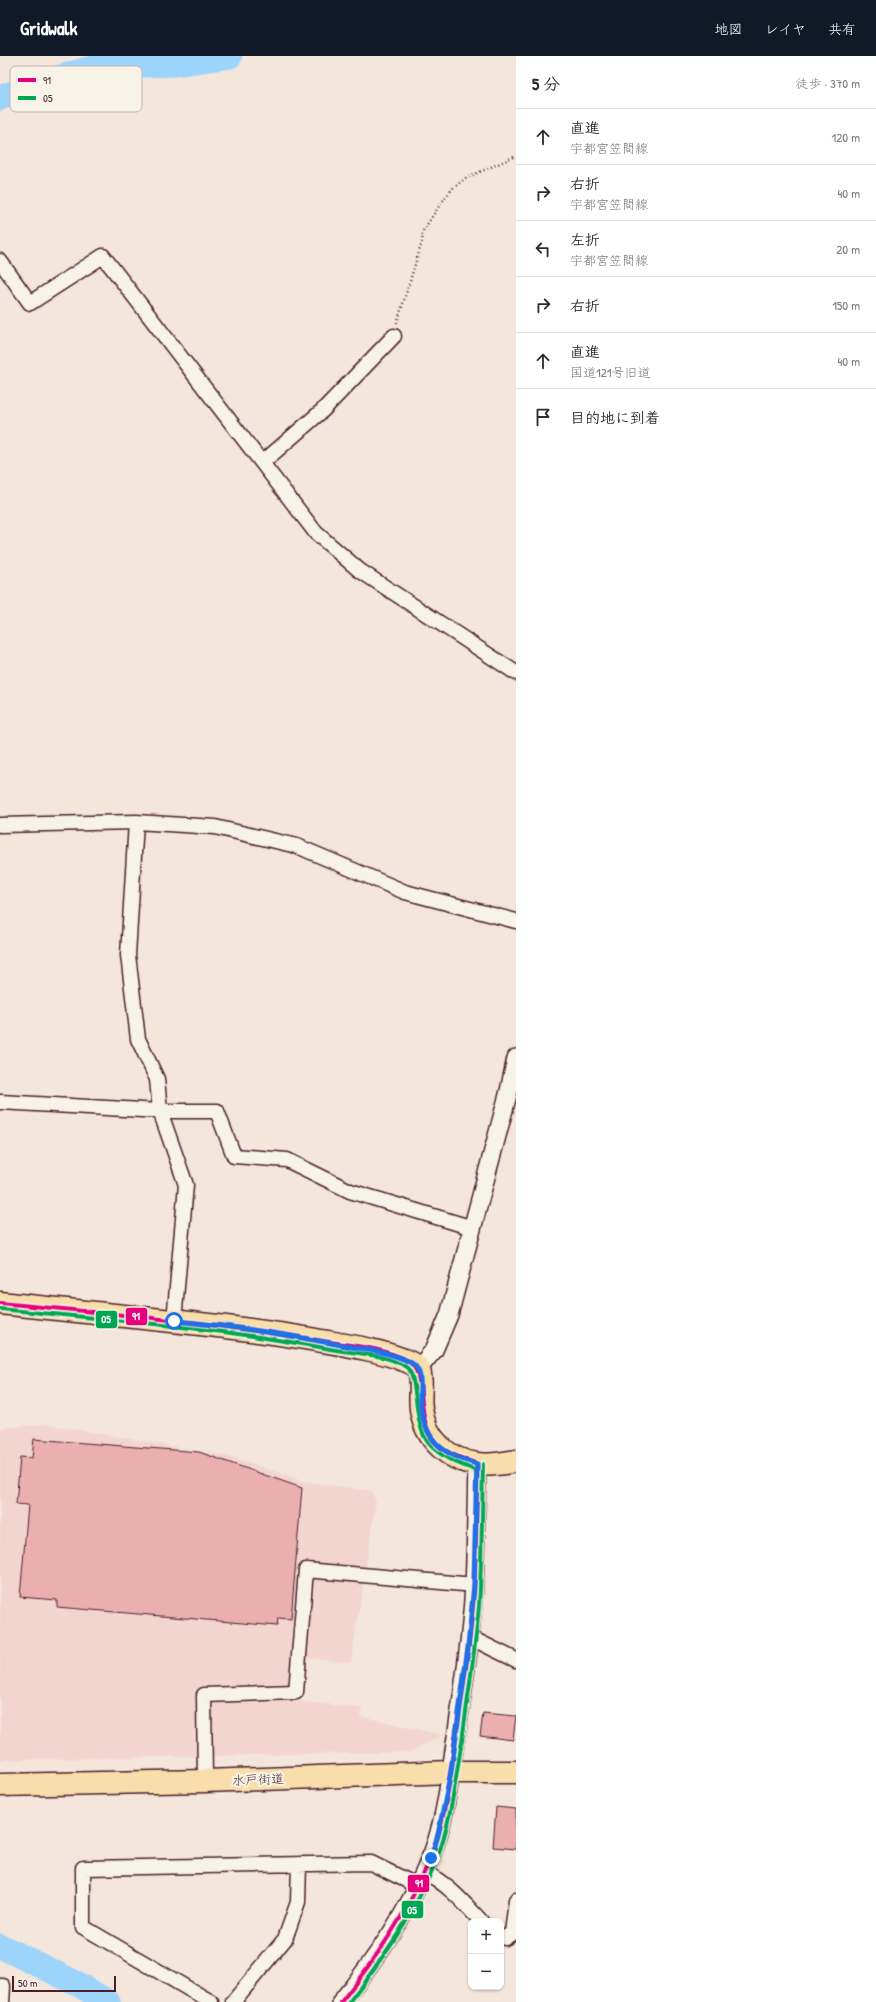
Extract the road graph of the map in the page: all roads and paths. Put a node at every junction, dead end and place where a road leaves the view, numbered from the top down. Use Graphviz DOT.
graph roads {
  1 [pos="516,156"];
  2 [pos="0,261"];
  3 [pos="394,336"];
  4 [pos="262,463"];
  5 [pos="516,673"];
  6 [pos="136,822"];
  7 [pos="0,825"];
  8 [pos="516,921"];
  9 [pos="516,1058"];
  10 [pos="512,1092"];
  11 [pos="0,1102"];
  12 [pos="160,1111"];
  13 [pos="473,1228"];
  14 [pos="0,1303"];
  15 [pos="174,1321"];
  16 [pos="418,1369"];
  17 [pos="516,1461"];
  18 [pos="477,1464"];
  19 [pos="474,1585"];
  20 [pos="470,1637"];
  21 [pos="516,1660"];
  22 [pos="451,1772"];
  23 [pos="516,1772"];
  24 [pos="205,1781"];
  25 [pos="0,1785"];
  26 [pos="299,1864"];
  27 [pos="421,1879"];
  28 [pos="516,1900"];
  29 [pos="478,1918"];
  30 [pos="504,1938"];
  31 [pos="0,1986"];
  32 [pos="2,2002"];
  33 [pos="211,2002"];
  34 [pos="234,2002"];
  35 [pos="341,2002"];
  1 -- 3 [label="path"];
  2 -- 4 [label="street"];
  3 -- 4 [label="street"];
  4 -- 5 [label="street"];
  6 -- 7 [label="street"];
  6 -- 8 [label="street"];
  6 -- 12 [label="street"];
  9 -- 10 [label="street"];
  10 -- 13 [label="street"];
  11 -- 12 [label="street"];
  12 -- 13 [label="street"];
  12 -- 15 [label="street"];
  13 -- 16 [label="street"];
  14 -- 15 [label="main road"];
  15 -- 16 [label="main road"];
  16 -- 18 [label="main road"];
  17 -- 18 [label="main road"];
  18 -- 19 [label="street"];
  19 -- 20 [label="street"];
  19 -- 24 [label="street"];
  20 -- 21 [label="street"];
  20 -- 22 [label="street"];
  22 -- 23 [label="main road, 水戸街道"];
  22 -- 24 [label="main road, 水戸街道"];
  22 -- 27 [label="street"];
  24 -- 25 [label="main road, 水戸街道"];
  26 -- 27 [label="street"];
  26 -- 33 [label="street"];
  26 -- 34 [label="street"];
  27 -- 29 [label="street"];
  27 -- 35 [label="street"];
  28 -- 30 [label="street"];
  31 -- 32 [label="street"];
}
